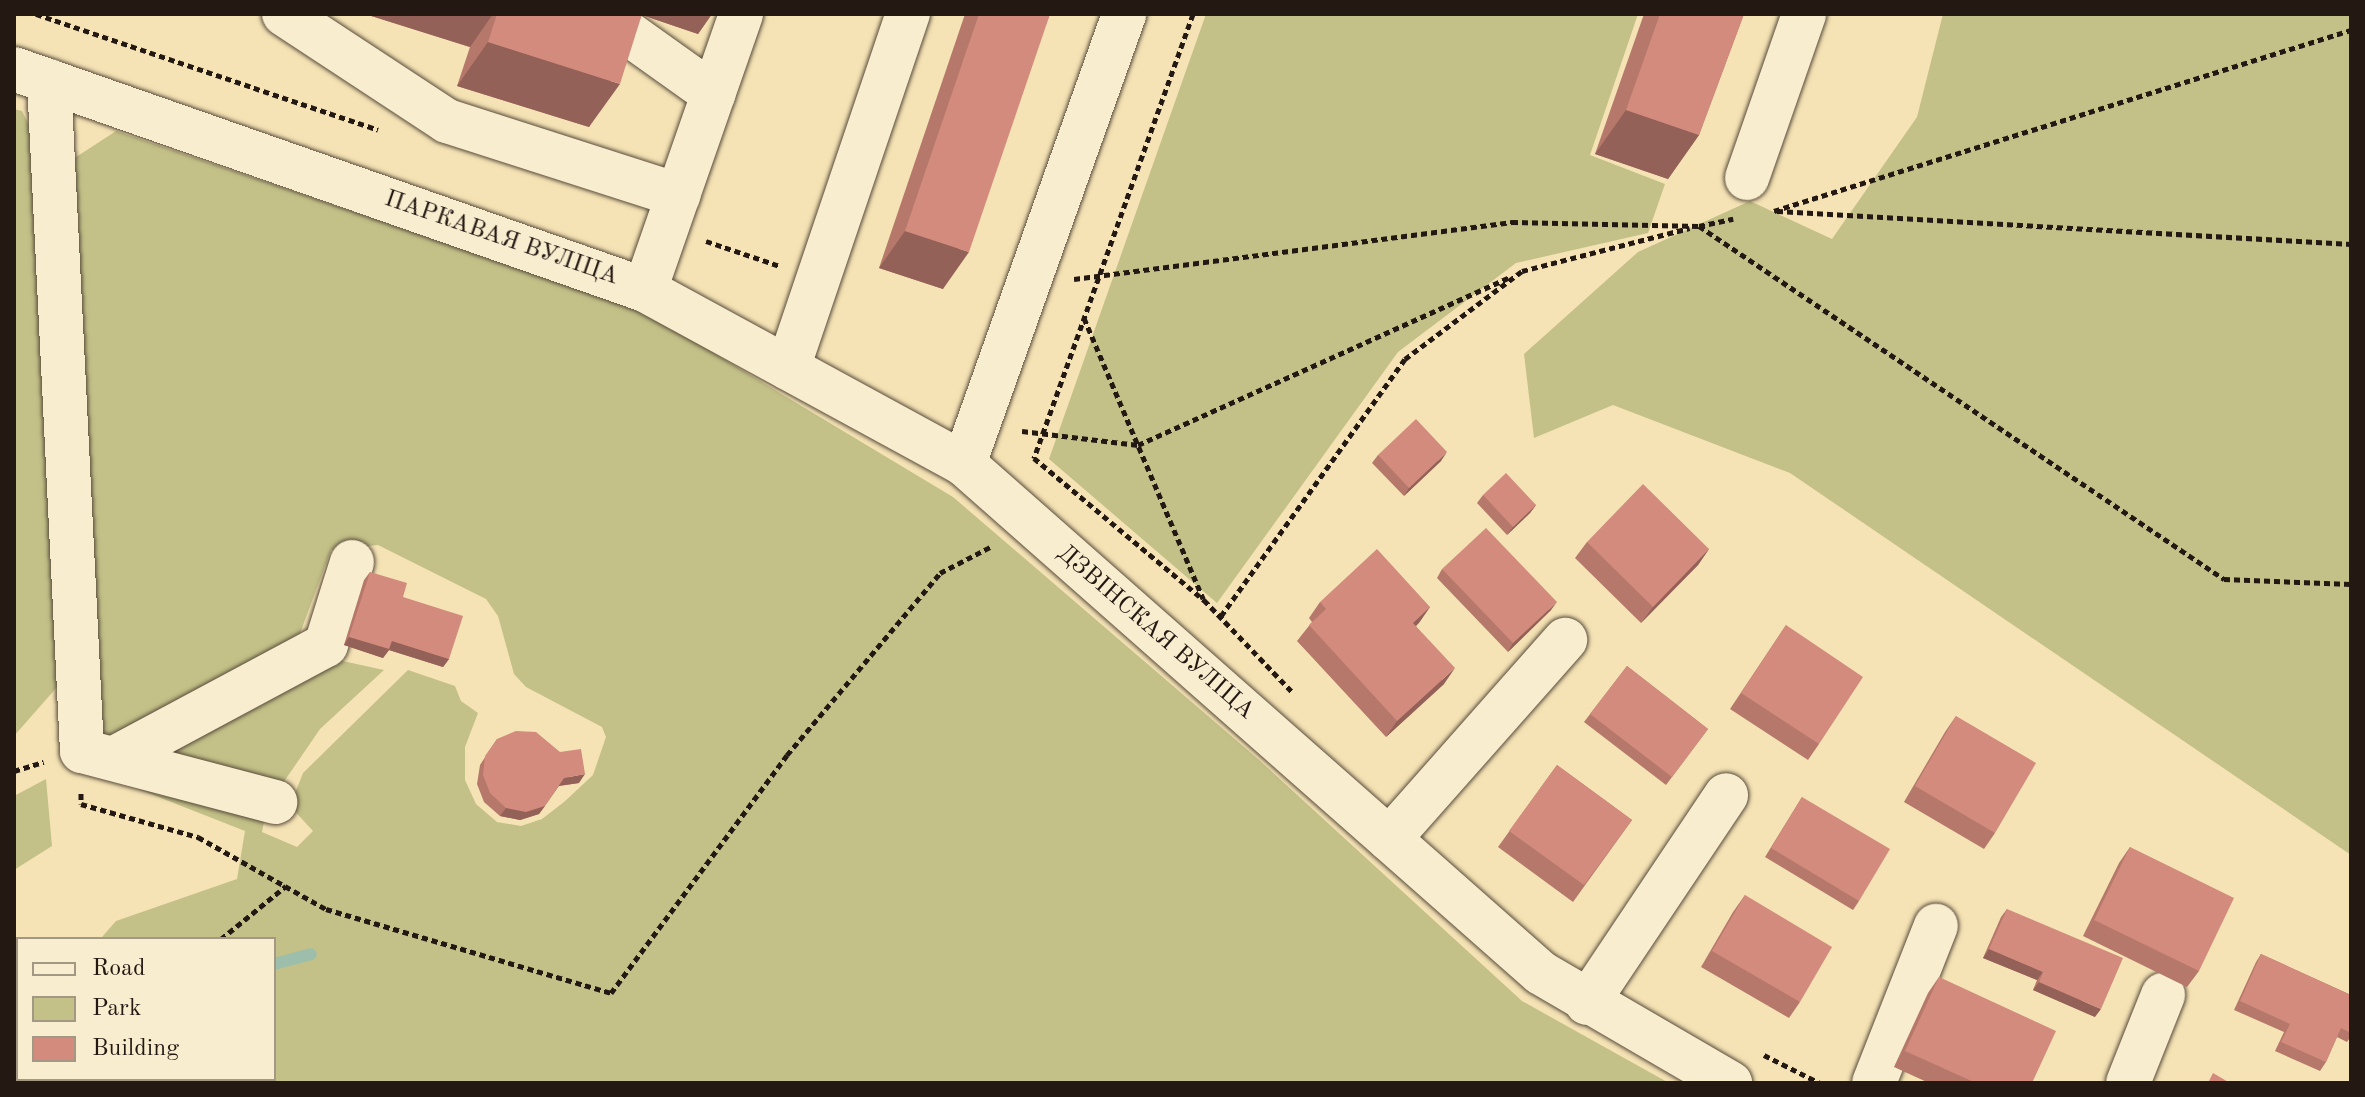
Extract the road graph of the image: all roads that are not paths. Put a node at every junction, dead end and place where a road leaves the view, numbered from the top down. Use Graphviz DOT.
graph roads {
  1 [pos="284,14"];
  2 [pos="601,14"];
  3 [pos="741,14"];
  4 [pos="908,14"];
  5 [pos="1124,14"];
  6 [pos="1804,14"];
  7 [pos="32,75"];
  8 [pos="713,94"];
  9 [pos="678,195"];
  10 [pos="1756,205"];
  11 [pos="645,290"];
  12 [pos="788,368"];
  13 [pos="964,464"];
  14 [pos="352,562"];
  15 [pos="1565,640"];
  16 [pos="98,755"];
  17 [pos="1726,795"];
  18 [pos="275,802"];
  19 [pos="1389,839"];
  20 [pos="1936,926"];
  21 [pos="2163,995"];
  22 [pos="1587,1003"];
  23 [pos="1742,1066"];
  24 [pos="1874,1083"];
  25 [pos="2128,1083"];
  1 -- 9 [label="street"];
  2 -- 8 [label="street"];
  3 -- 8 [label="street"];
  4 -- 12 [label="street"];
  5 -- 13 [label="street"];
  6 -- 10 [label="street"];
  7 -- 11 [label="street, ПАРКАВАЯ ВУЛІЦА"];
  7 -- 16 [label="street"];
  8 -- 9 [label="street"];
  9 -- 11 [label="street"];
  11 -- 12 [label="street, ПАРКАВАЯ ВУЛІЦА"];
  12 -- 13 [label="street, ПАРКАВАЯ ВУЛІЦА"];
  13 -- 19 [label="street, ДЗВІНСКАЯ ВУЛІЦА"];
  14 -- 16 [label="street"];
  15 -- 19 [label="street"];
  16 -- 18 [label="street"];
  17 -- 22 [label="street"];
  19 -- 22 [label="street, ДЗВІНСКАЯ ВУЛІЦА"];
  20 -- 24 [label="street"];
  21 -- 25 [label="street"];
  22 -- 23 [label="street, ДЗВІНСКАЯ ВУЛІЦА"];
}
